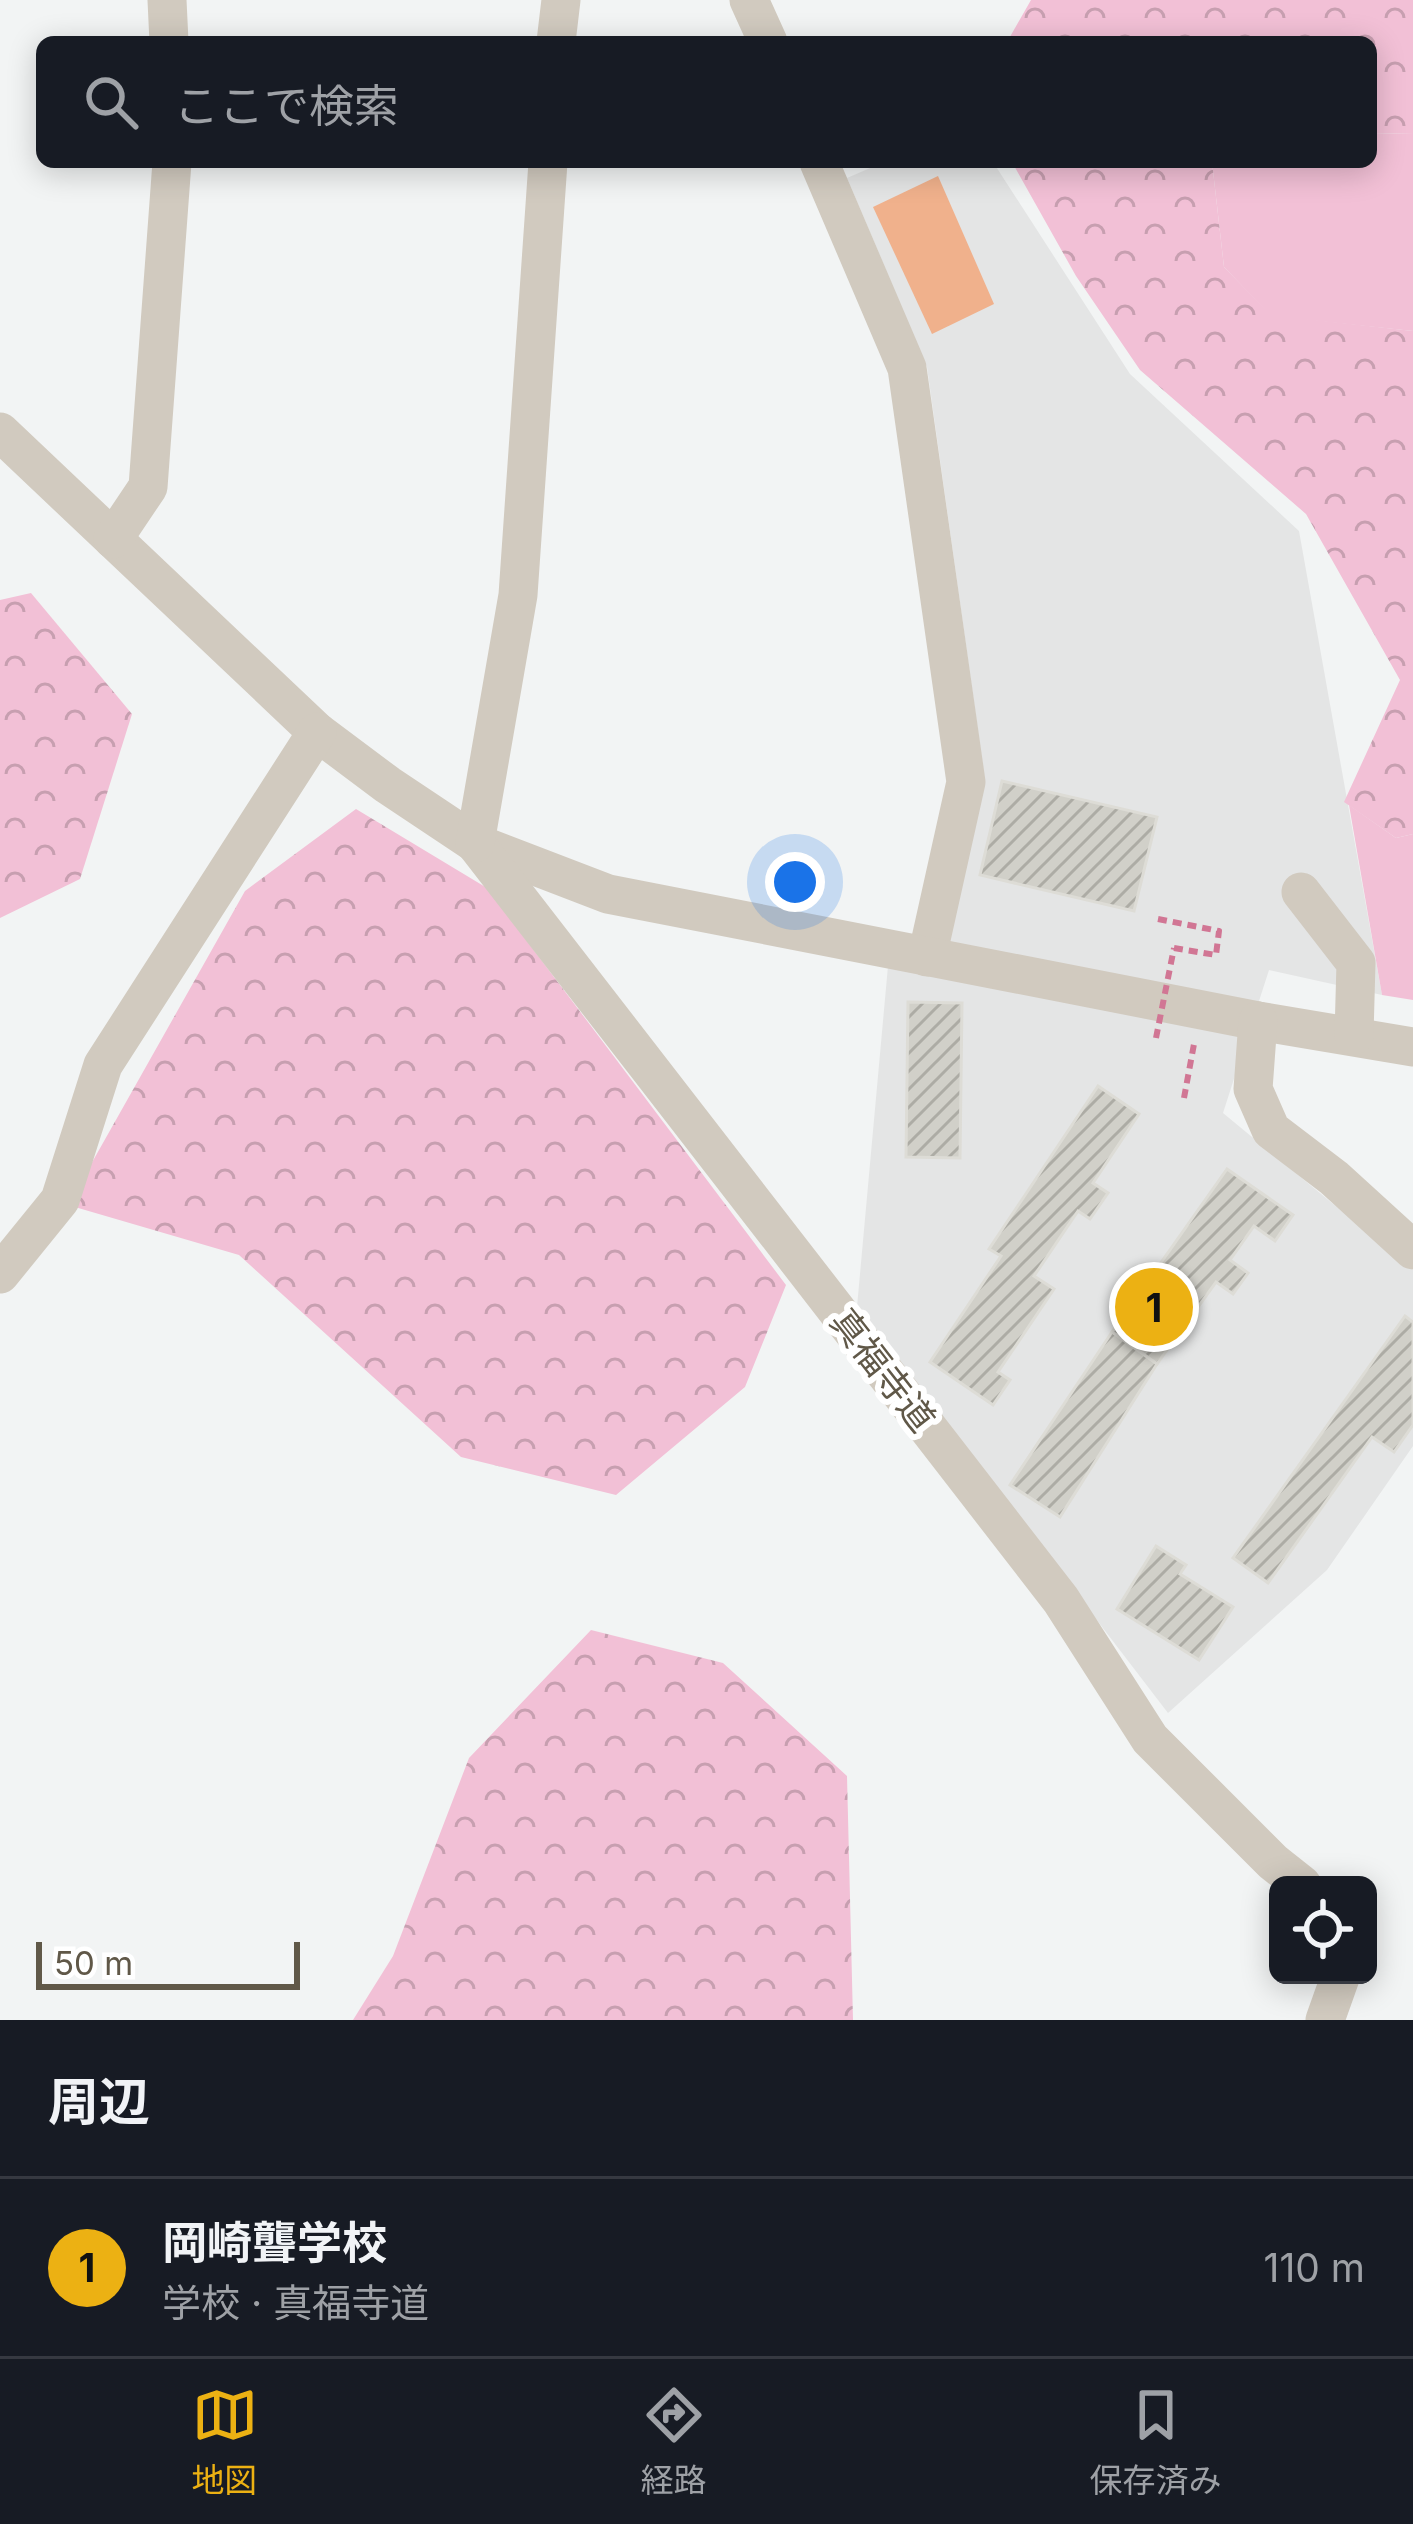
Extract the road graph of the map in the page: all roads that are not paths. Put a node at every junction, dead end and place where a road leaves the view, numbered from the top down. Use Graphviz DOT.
graph roads {
  1 [pos="167,0"];
  2 [pos="561,0"];
  3 [pos="749,0"];
  4 [pos="169,36"];
  5 [pos="557,36"];
  6 [pos="765,36"];
  7 [pos="172,168"];
  8 [pos="548,168"];
  9 [pos="822,168"];
  10 [pos="0,432"];
  11 [pos="113,539"];
  12 [pos="317,731"];
  13 [pos="476,842"];
  14 [pos="1301,892"];
  15 [pos="927,957"];
  16 [pos="1258,1021"];
  17 [pos="1354,1035"];
  18 [pos="1413,1047"];
  19 [pos="1413,1250"];
  20 [pos="0,1274"];
  21 [pos="1291,1876"];
  22 [pos="1338,1984"];
  23 [pos="1324,2020"];
  1 -- 4 [label="street"];
  2 -- 5 [label="street"];
  3 -- 6 [label="street"];
  7 -- 11 [label="street"];
  8 -- 13 [label="street"];
  9 -- 15 [label="street"];
  10 -- 11 [label="street"];
  11 -- 12 [label="street"];
  12 -- 13 [label="street"];
  12 -- 20 [label="street"];
  13 -- 15 [label="street"];
  13 -- 21 [label="street, 真福寺道"];
  14 -- 17 [label="street"];
  15 -- 16 [label="street"];
  16 -- 17 [label="street"];
  16 -- 19 [label="street"];
  17 -- 18 [label="street"];
  22 -- 23 [label="street"];
}
